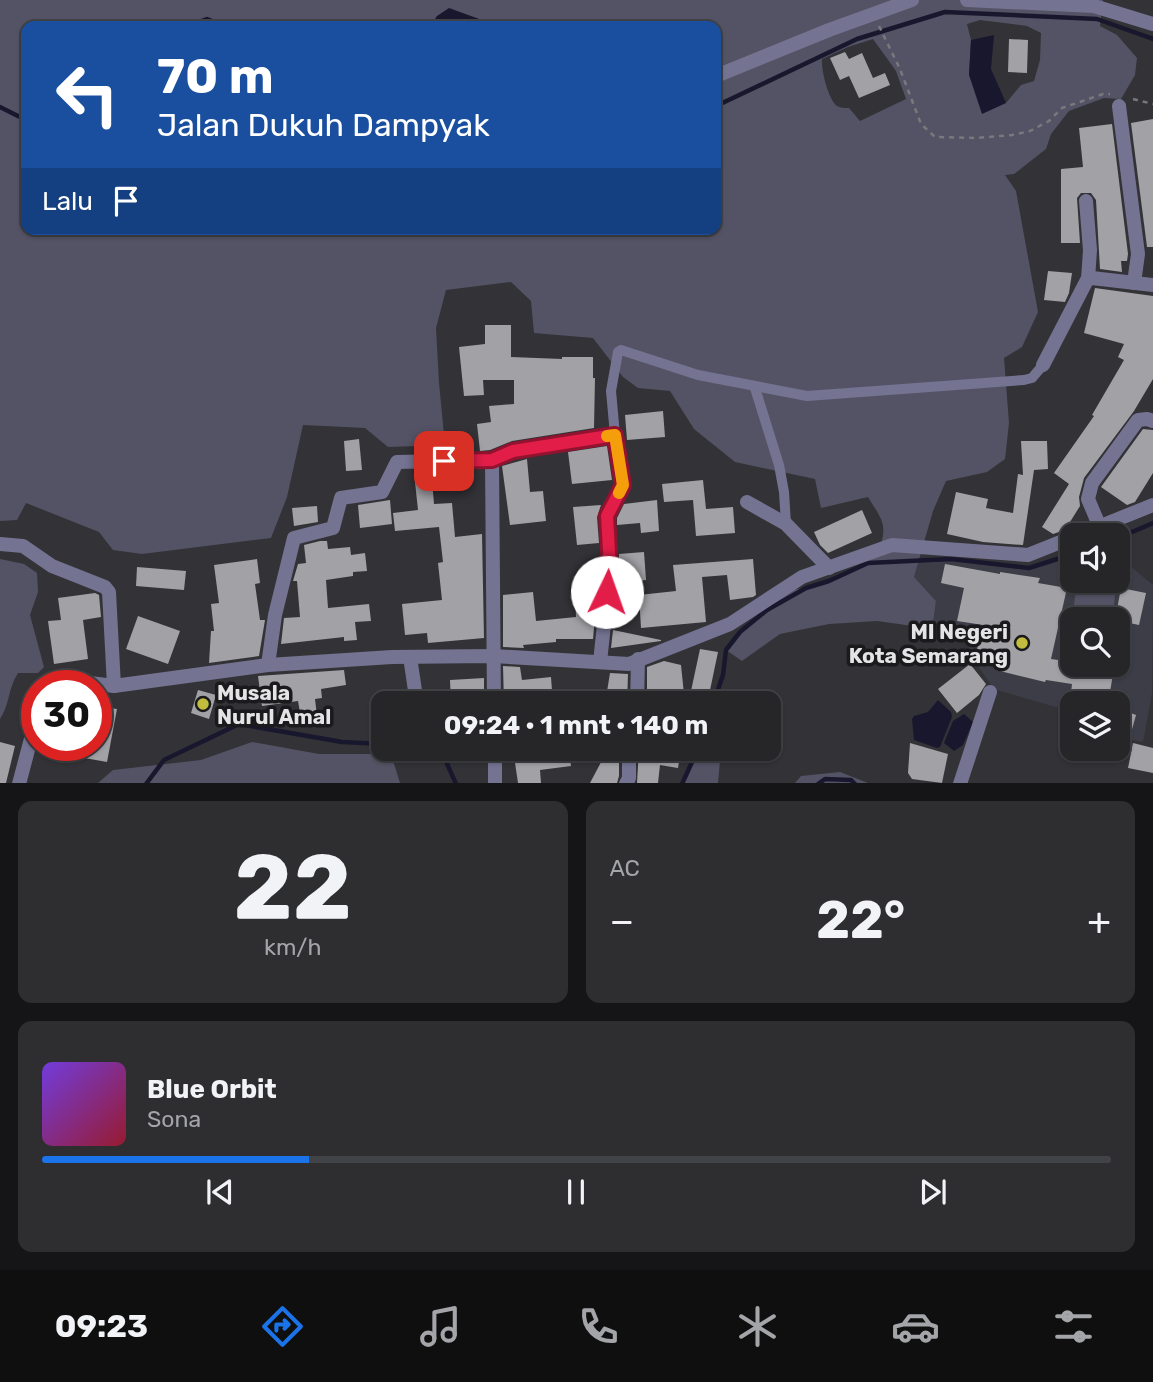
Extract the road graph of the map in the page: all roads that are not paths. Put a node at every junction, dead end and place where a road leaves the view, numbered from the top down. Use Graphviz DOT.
graph roads {
  1 [pos="912,0"];
  2 [pos="967,0"];
  3 [pos="1153,24"];
  4 [pos="721,74"];
  5 [pos="1118,100"];
  6 [pos="1086,201"];
  7 [pos="1088,279"];
  8 [pos="1134,282"];
  9 [pos="1153,285"];
  10 [pos="1043,365"];
  11 [pos="755,388"];
  12 [pos="1153,421"];
  13 [pos="615,435"];
  14 [pos="492,460"];
  15 [pos="747,502"];
  16 [pos="1153,505"];
  17 [pos="1098,523"];
  18 [pos="1104,523"];
  19 [pos="786,524"];
  20 [pos="1060,542"];
  21 [pos="0,544"];
  22 [pos="829,568"];
  23 [pos="493,656"];
  24 [pos="410,657"];
  25 [pos="638,659"];
  26 [pos="600,662"];
  27 [pos="268,665"];
  28 [pos="114,686"];
  29 [pos="415,691"];
  30 [pos="494,691"];
  31 [pos="637,691"];
  32 [pos="990,692"];
  33 [pos="25,761"];
  34 [pos="495,761"];
  35 [pos="629,761"];
  36 [pos="19,783"];
  37 [pos="495,783"];
  38 [pos="626,783"];
  39 [pos="960,783"];
  1 -- 4 [label="street"];
  2 -- 3 [label="street"];
  5 -- 8 [label="street"];
  6 -- 7 [label="street"];
  7 -- 8 [label="street"];
  7 -- 10 [label="street"];
  8 -- 9 [label="street"];
  10 -- 11 [label="lane"];
  11 -- 13 [label="lane"];
  11 -- 19 [label="lane"];
  12 -- 17 [label="street"];
  13 -- 14 [label="street"];
  13 -- 26 [label="street"];
  14 -- 23 [label="street"];
  14 -- 27 [label="street"];
  15 -- 19 [label="street"];
  16 -- 18 [label="street"];
  19 -- 22 [label="street"];
  20 -- 22 [label="street"];
  21 -- 28 [label="street"];
  22 -- 25 [label="street"];
  23 -- 24 [label="street"];
  23 -- 26 [label="street"];
  23 -- 30 [label="street"];
  24 -- 27 [label="street"];
  24 -- 29 [label="street"];
  25 -- 26 [label="street"];
  25 -- 31 [label="street"];
  27 -- 28 [label="street"];
  32 -- 39 [label="street"];
  33 -- 36 [label="street"];
  34 -- 37 [label="street"];
  35 -- 38 [label="street"];
}
